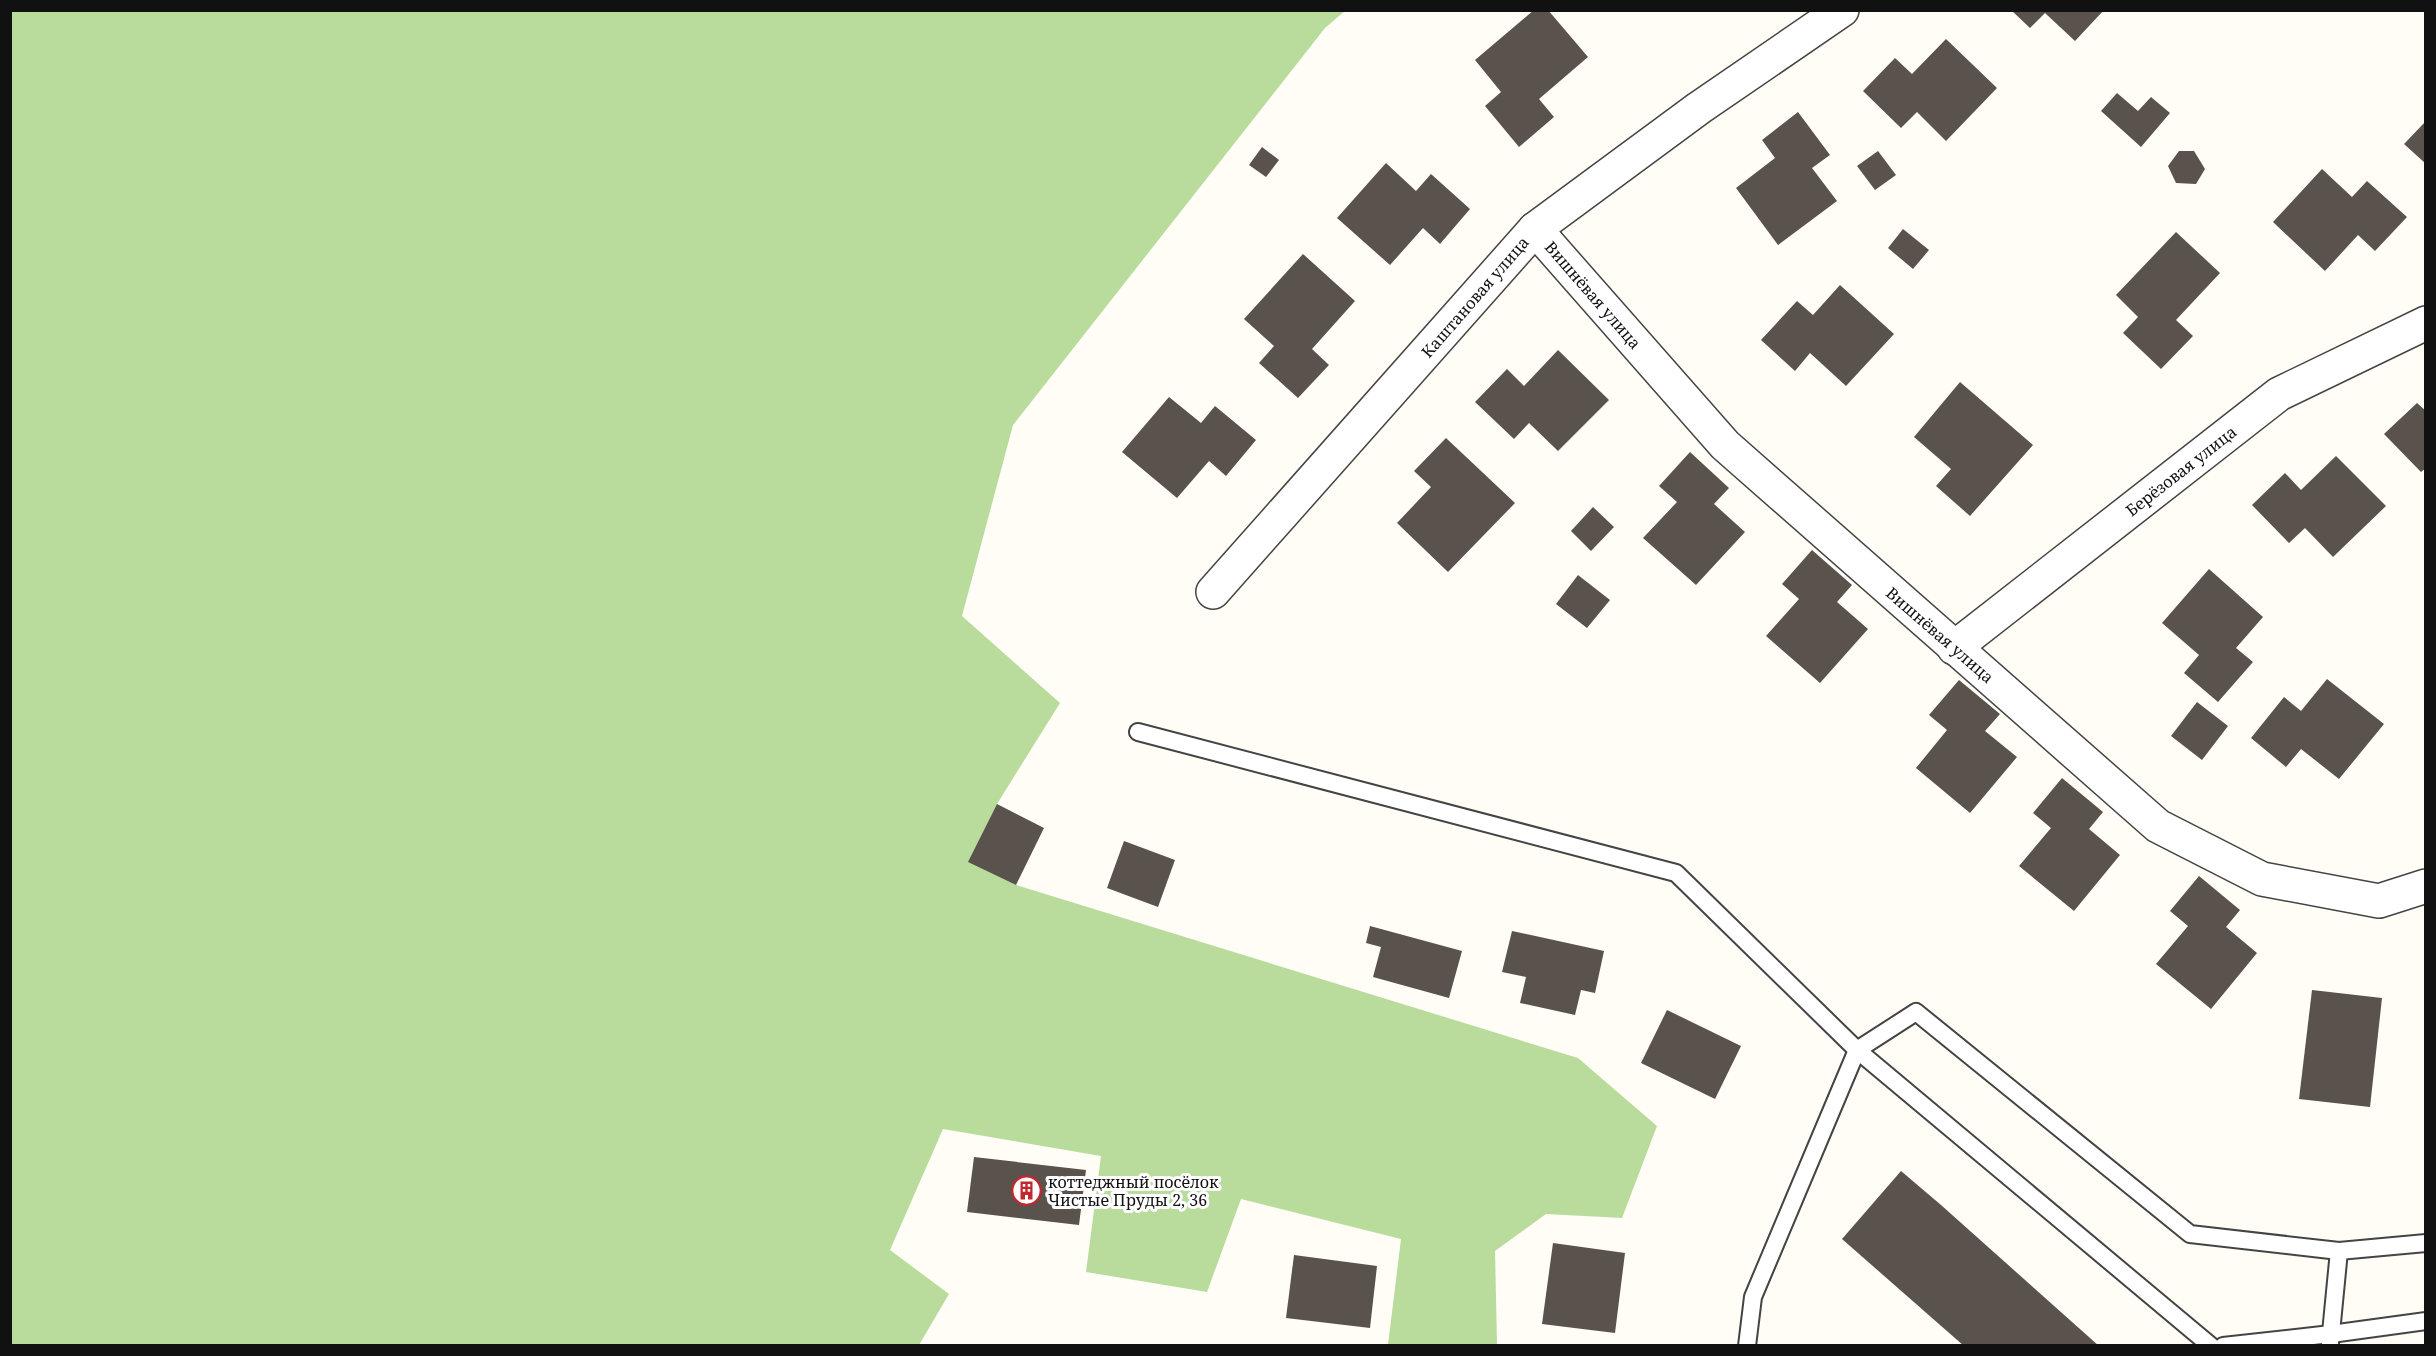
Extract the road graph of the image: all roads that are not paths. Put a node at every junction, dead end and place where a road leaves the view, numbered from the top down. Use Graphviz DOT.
graph roads {
  1 [pos="1842,10"];
  2 [pos="1535,229"];
  3 [pos="2426,323"];
  4 [pos="1213,592"];
  5 [pos="1954,648"];
  6 [pos="1138,732"];
  7 [pos="2426,886"];
  8 [pos="1857,1050"];
  9 [pos="2426,1243"];
  10 [pos="2339,1251"];
  11 [pos="2426,1321"];
  12 [pos="2330,1340"];
  13 [pos="1747,1346"];
  14 [pos="2211,1346"];
  15 [pos="2223,1346"];
  1 -- 2 [label="street, Каштановая улица"];
  2 -- 4 [label="street, Каштановая улица"];
  2 -- 5 [label="street, Вишнёвая улица"];
  3 -- 5 [label="street, Берёзовая улица"];
  5 -- 7 [label="street, Вишнёвая улица"];
  6 -- 8 [label="lane"];
  8 -- 10 [label="lane"];
  8 -- 13 [label="lane"];
  8 -- 14 [label="lane"];
  9 -- 10 [label="lane"];
  10 -- 12 [label="lane"];
  11 -- 12 [label="lane"];
  12 -- 15 [label="lane"];
}
